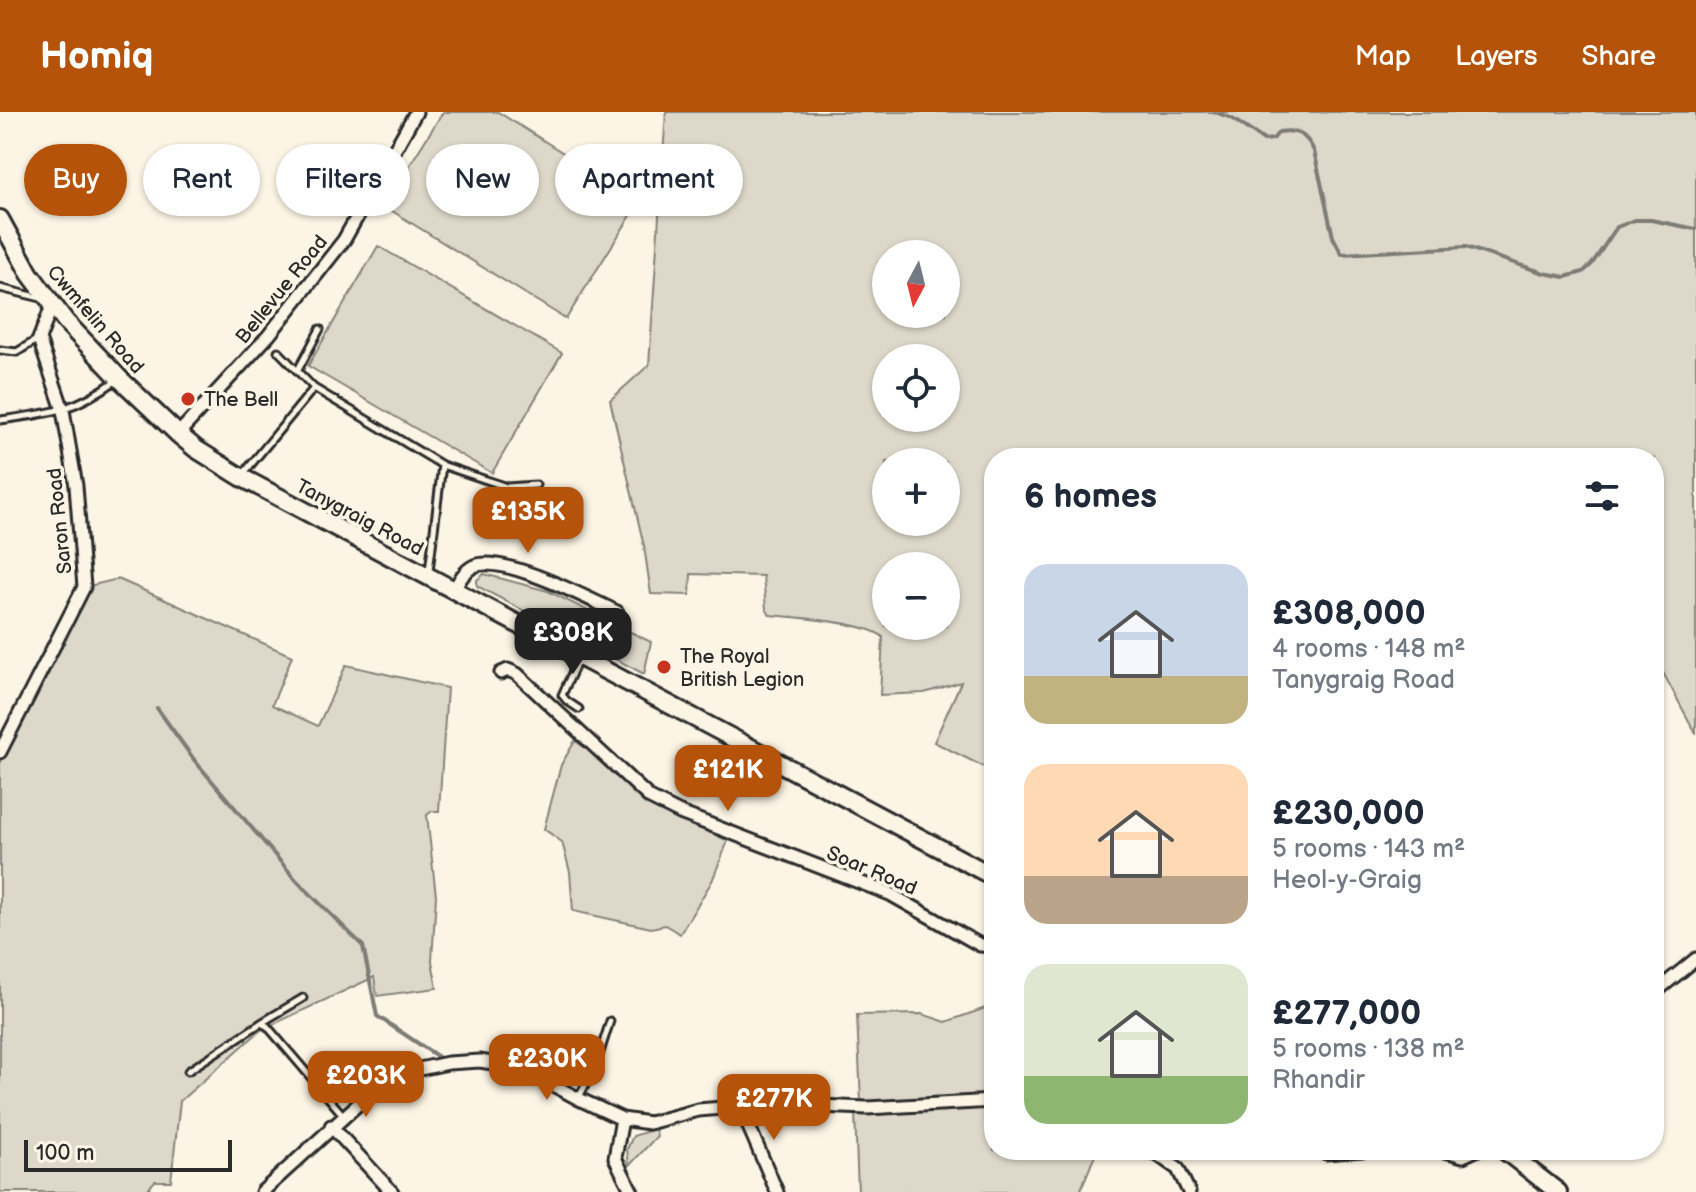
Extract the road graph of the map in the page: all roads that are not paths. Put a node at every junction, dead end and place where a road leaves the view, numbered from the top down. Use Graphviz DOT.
graph roads {
  1 [pos="416,112"];
  2 [pos="0,219"];
  3 [pos="0,288"];
  4 [pos="49,302"];
  5 [pos="320,329"];
  6 [pos="39,339"];
  7 [pos="0,350"];
  8 [pos="278,351"];
  9 [pos="298,370"];
  10 [pos="119,378"];
  11 [pos="314,388"];
  12 [pos="63,410"];
  13 [pos="0,420"];
  14 [pos="178,434"];
  15 [pos="442,465"];
  16 [pos="241,477"];
  17 [pos="536,485"];
  18 [pos="428,576"];
  19 [pos="454,590"];
  20 [pos="617,612"];
  21 [pos="579,656"];
  22 [pos="501,673"];
  23 [pos="579,709"];
  24 [pos="0,752"];
  25 [pos="984,872"];
  26 [pos="984,945"];
  27 [pos="1696,959"];
  28 [pos="1664,985"];
  29 [pos="303,998"];
  30 [pos="610,1021"];
  31 [pos="261,1023"];
  32 [pos="188,1071"];
  33 [pos="579,1099"];
  34 [pos="984,1102"];
  35 [pos="740,1106"];
  36 [pos="343,1115"];
  37 [pos="622,1119"];
  38 [pos="331,1126"];
  39 [pos="1165,1160"];
  40 [pos="1517,1160"];
  41 [pos="262,1192"];
  42 [pos="392,1192"];
  43 [pos="632,1192"];
  44 [pos="777,1192"];
  45 [pos="1189,1192"];
  46 [pos="1558,1192"];
  1 -- 14 [label="street, Bellevue Road"];
  2 -- 4 [label="main road, Cwmfelin Road"];
  3 -- 4 [label="lane"];
  4 -- 6 [label="street"];
  4 -- 10 [label="main road, Cwmfelin Road"];
  5 -- 9 [label="lane"];
  6 -- 7 [label="lane"];
  6 -- 12 [label="street, Saron Road"];
  8 -- 9 [label="lane"];
  9 -- 11 [label="lane"];
  10 -- 12 [label="lane"];
  10 -- 14 [label="main road, Cwmfelin Road"];
  11 -- 15 [label="lane"];
  11 -- 16 [label="lane"];
  12 -- 13 [label="lane"];
  12 -- 24 [label="street, Saron Road"];
  14 -- 16 [label="main road, Tanygraig Road"];
  15 -- 17 [label="lane"];
  15 -- 18 [label="lane"];
  16 -- 18 [label="main road, Tanygraig Road"];
  18 -- 19 [label="main road, Tanygraig Road"];
  19 -- 20 [label="street"];
  19 -- 21 [label="main road, Tanygraig Road"];
  21 -- 23 [label="lane"];
  21 -- 25 [label="main road, Tanygraig Road"];
  22 -- 26 [label="street, Soar Road"];
  27 -- 28 [label="street"];
  29 -- 31 [label="lane"];
  30 -- 33 [label="lane"];
  31 -- 32 [label="lane"];
  31 -- 36 [label="lane"];
  33 -- 36 [label="street"];
  33 -- 37 [label="street"];
  34 -- 35 [label="street"];
  35 -- 37 [label="street"];
  35 -- 44 [label="street"];
  36 -- 38 [label="street"];
  37 -- 43 [label="street"];
  38 -- 41 [label="street"];
  38 -- 42 [label="street"];
  39 -- 45 [label="street"];
  40 -- 46 [label="main road"];
}
